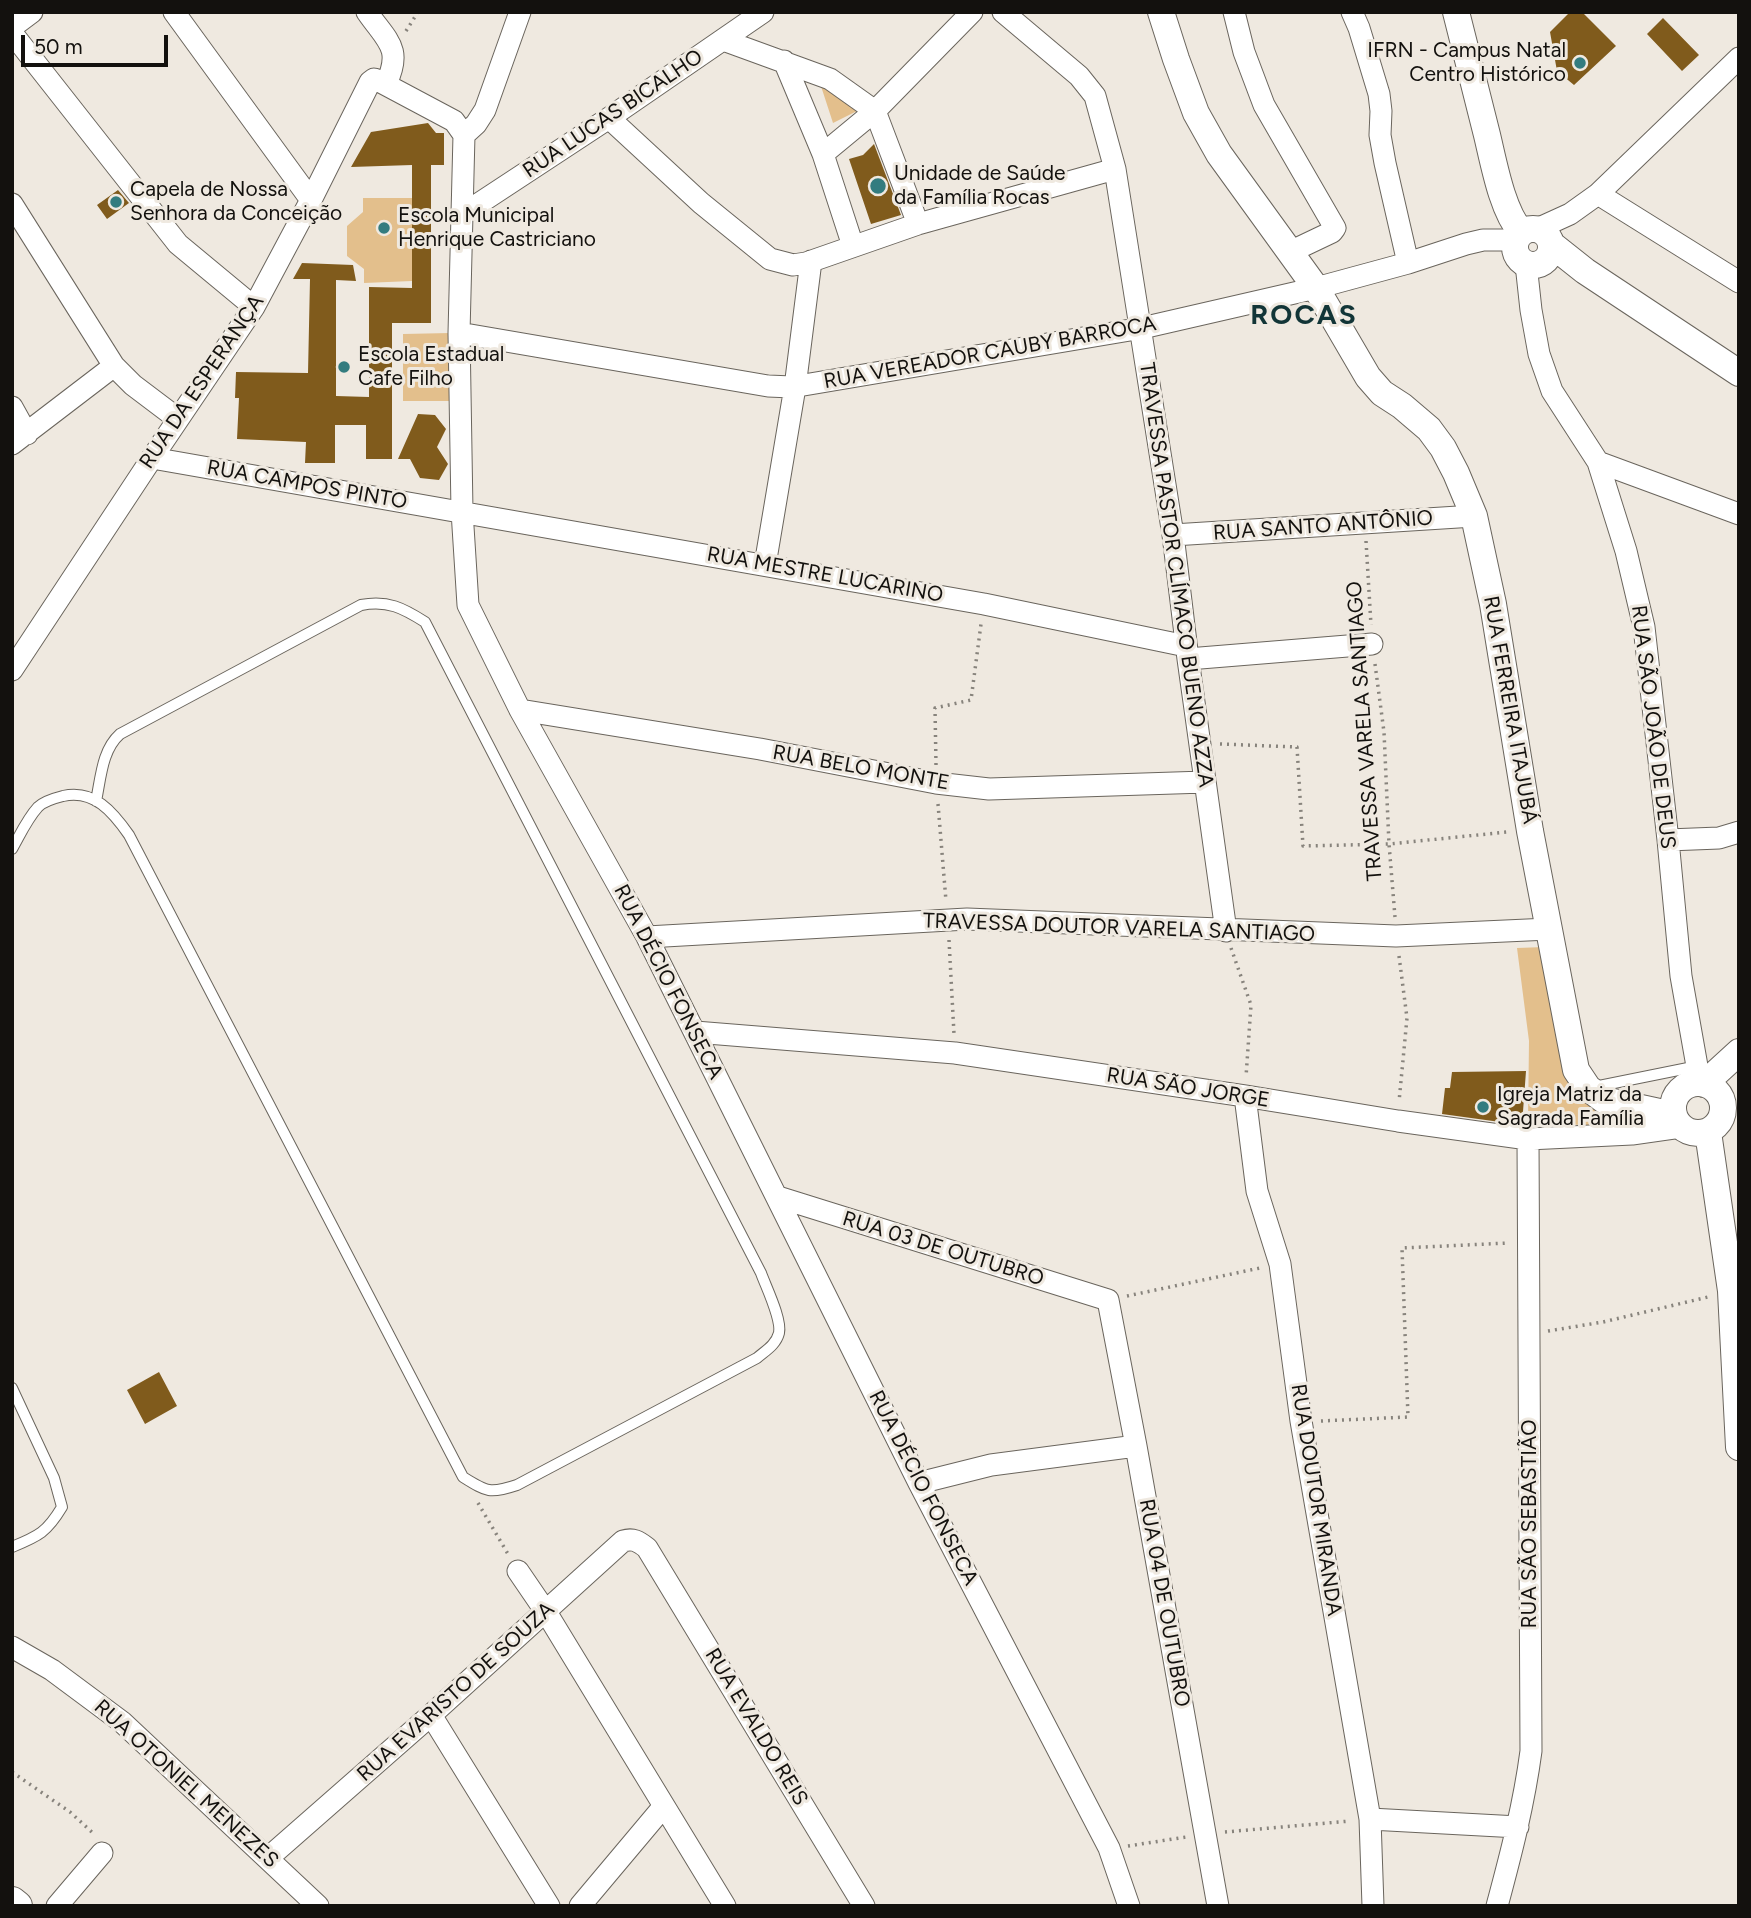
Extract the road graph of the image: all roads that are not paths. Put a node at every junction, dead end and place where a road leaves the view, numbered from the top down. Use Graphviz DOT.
graph roads {
  1 [pos="32,12"];
  2 [pos="174,12"];
  3 [pos="366,12"];
  4 [pos="520,12"];
  5 [pos="763,12"];
  6 [pos="972,12"];
  7 [pos="1003,12"];
  8 [pos="1161,12"];
  9 [pos="1234,12"];
  10 [pos="1352,12"];
  11 [pos="1456,12"];
  12 [pos="12,27"];
  13 [pos="12,33"];
  14 [pos="723,40"];
  15 [pos="1739,58"];
  16 [pos="784,61"];
  17 [pos="378,83"];
  18 [pos="875,111"];
  19 [pos="609,118"];
  20 [pos="464,135"];
  21 [pos="823,154"];
  22 [pos="1115,169"];
  23 [pos="312,200"];
  24 [pos="1591,200"];
  25 [pos="12,204"];
  26 [pos="463,214"];
  27 [pos="918,223"];
  28 [pos="1535,244"];
  29 [pos="853,246"];
  30 [pos="1290,252"];
  31 [pos="808,262"];
  32 [pos="1408,263"];
  33 [pos="1739,282"];
  34 [pos="1316,288"];
  35 [pos="254,307"];
  36 [pos="1142,328"];
  37 [pos="459,333"];
  38 [pos="114,366"];
  39 [pos="1739,373"];
  40 [pos="795,387"];
  41 [pos="12,407"];
  42 [pos="178,419"];
  43 [pos="19,439"];
  44 [pos="152,458"];
  45 [pos="1598,462"];
  46 [pos="463,511"];
  47 [pos="1739,514"];
  48 [pos="1474,516"];
  49 [pos="1173,535"];
  50 [pos="765,565"];
  51 [pos="1372,644"];
  52 [pos="1187,653"];
  53 [pos="12,670"];
  54 [pos="520,710"];
  55 [pos="1205,782"];
  56 [pos="96,801"];
  57 [pos="1739,832"];
  58 [pos="1668,841"];
  59 [pos="12,849"];
  60 [pos="1549,929"];
  61 [pos="1226,931"];
  62 [pos="647,937"];
  63 [pos="695,1032"];
  64 [pos="1739,1052"];
  65 [pos="1701,1078"];
  66 [pos="1588,1088"];
  67 [pos="1245,1096"];
  68 [pos="1677,1121"];
  69 [pos="1708,1132"];
  70 [pos="1528,1139"];
  71 [pos="778,1197"];
  72 [pos="1735,1290"];
  73 [pos="1108,1300"];
  74 [pos="12,1388"];
  75 [pos="1136,1446"];
  76 [pos="1739,1447"];
  77 [pos="919,1483"];
  78 [pos="12,1547"];
  79 [pos="647,1548"];
  80 [pos="518,1571"];
  81 [pos="546,1612"];
  82 [pos="12,1647"];
  83 [pos="431,1715"];
  84 [pos="664,1806"];
  85 [pos="1370,1819"];
  86 [pos="1518,1828"];
  87 [pos="102,1853"];
  88 [pos="268,1858"];
  89 [pos="12,1902"];
  90 [pos="18,1906"];
  91 [pos="57,1906"];
  92 [pos="318,1906"];
  93 [pos="548,1906"];
  94 [pos="580,1906"];
  95 [pos="725,1906"];
  96 [pos="864,1906"];
  97 [pos="1129,1906"];
  98 [pos="1218,1906"];
  99 [pos="1373,1906"];
  100 [pos="1497,1906"];
  1 -- 12 [label="street"];
  2 -- 23 [label="street"];
  3 -- 17 [label="street, RUA DA ESPERANÇA"];
  4 -- 20 [label="street"];
  5 -- 14 [label="street, RUA LUCAS BICALHO"];
  6 -- 18 [label="street"];
  7 -- 22 [label="street, TRAVESSA PASTOR CLÍMACO BUENO AZZA"];
  8 -- 30 [label="street, RUA FERREIRA ITAJUBÁ"];
  9 -- 30 [label="street"];
  10 -- 32 [label="street"];
  11 -- 28 [label="street"];
  13 -- 35 [label="street"];
  14 -- 16 [label="street"];
  14 -- 19 [label="street, RUA LUCAS BICALHO"];
  15 -- 24 [label="street"];
  16 -- 18 [label="street"];
  16 -- 21 [label="street"];
  17 -- 20 [label="street"];
  17 -- 23 [label="street, RUA DA ESPERANÇA"];
  18 -- 21 [label="street"];
  18 -- 27 [label="street"];
  19 -- 26 [label="street, RUA LUCAS BICALHO"];
  19 -- 31 [label="street"];
  20 -- 26 [label="street, RUA DÉCIO FONSECA"];
  21 -- 29 [label="street"];
  22 -- 27 [label="street"];
  22 -- 36 [label="street, TRAVESSA PASTOR CLÍMACO BUENO AZZA"];
  23 -- 35 [label="street, RUA DA ESPERANÇA"];
  24 -- 28 [label="street"];
  24 -- 33 [label="street"];
  25 -- 38 [label="street"];
  26 -- 37 [label="street, RUA DÉCIO FONSECA"];
  27 -- 29 [label="street"];
  28 -- 32 [label="street, RUA VEREADOR CAUBY BARROCA"];
  28 -- 39 [label="street"];
  28 -- 45 [label="street, RUA SÃO JOÃO DE DEUS"];
  29 -- 31 [label="street"];
  30 -- 34 [label="street, RUA FERREIRA ITAJUBÁ"];
  31 -- 40 [label="street"];
  32 -- 34 [label="street, RUA VEREADOR CAUBY BARROCA"];
  34 -- 36 [label="street, RUA VEREADOR CAUBY BARROCA"];
  34 -- 48 [label="street, RUA FERREIRA ITAJUBÁ"];
  35 -- 42 [label="street, RUA DA ESPERANÇA"];
  36 -- 40 [label="street, RUA VEREADOR CAUBY BARROCA"];
  36 -- 49 [label="street, TRAVESSA PASTOR CLÍMACO BUENO AZZA"];
  37 -- 40 [label="street, RUA VEREADOR CAUBY BARROCA"];
  37 -- 46 [label="street, RUA DÉCIO FONSECA"];
  38 -- 42 [label="street"];
  38 -- 43 [label="street"];
  40 -- 50 [label="street"];
  41 -- 43 [label="street"];
  42 -- 44 [label="street, RUA DA ESPERANÇA"];
  44 -- 46 [label="street, RUA CAMPOS PINTO"];
  44 -- 53 [label="street, RUA DA ESPERANÇA"];
  45 -- 47 [label="street"];
  45 -- 58 [label="street, RUA SÃO JOÃO DE DEUS"];
  46 -- 50 [label="street, RUA MESTRE LUCARINO"];
  46 -- 54 [label="street, RUA DÉCIO FONSECA"];
  48 -- 49 [label="street, RUA SANTO ANTÔNIO"];
  48 -- 60 [label="street, RUA FERREIRA ITAJUBÁ"];
  49 -- 52 [label="street, TRAVESSA PASTOR CLÍMACO BUENO AZZA"];
  50 -- 52 [label="street, RUA MESTRE LUCARINO"];
  51 -- 52 [label="street, RUA MESTRE LUCARINO"];
  52 -- 55 [label="street, TRAVESSA PASTOR CLÍMACO BUENO AZZA"];
  54 -- 55 [label="street, RUA BELO MONTE"];
  54 -- 62 [label="street, RUA DÉCIO FONSECA"];
  55 -- 61 [label="street, TRAVESSA PASTOR CLÍMACO BUENO AZZA"];
  56 -- 56 [label="lane"];
  56 -- 59 [label="lane"];
  57 -- 58 [label="street"];
  58 -- 65 [label="street, RUA SÃO JOÃO DE DEUS"];
  60 -- 61 [label="street, TRAVESSA DOUTOR VARELA SANTIAGO"];
  60 -- 66 [label="street, RUA FERREIRA ITAJUBÁ"];
  61 -- 62 [label="street, TRAVESSA DOUTOR VARELA SANTIAGO"];
  62 -- 63 [label="street, RUA DÉCIO FONSECA"];
  63 -- 67 [label="street, RUA SÃO JORGE"];
  63 -- 71 [label="street, RUA DÉCIO FONSECA"];
  64 -- 65 [label="street"];
  65 -- 66 [label="lane"];
  65 -- 68 [label="street"];
  65 -- 69 [label="street"];
  66 -- 68 [label="street"];
  67 -- 70 [label="street, RUA SÃO JORGE"];
  67 -- 85 [label="street, RUA DOUTOR MIRANDA"];
  68 -- 69 [label="street"];
  68 -- 70 [label="street, RUA SÃO JORGE"];
  69 -- 72 [label="street"];
  70 -- 86 [label="street, RUA SÃO SEBASTIÃO"];
  71 -- 73 [label="street, RUA 03 DE OUTUBRO"];
  71 -- 77 [label="street, RUA DÉCIO FONSECA"];
  72 -- 76 [label="street"];
  73 -- 75 [label="street, RUA 04 DE OUTUBRO"];
  74 -- 78 [label="lane"];
  75 -- 77 [label="street"];
  75 -- 98 [label="street, RUA 04 DE OUTUBRO"];
  77 -- 97 [label="street, RUA DÉCIO FONSECA"];
  79 -- 81 [label="street, RUA EVARISTO DE SOUZA"];
  79 -- 96 [label="street, RUA EVALDO REIS"];
  80 -- 81 [label="street"];
  81 -- 83 [label="street, RUA EVARISTO DE SOUZA"];
  81 -- 84 [label="street"];
  82 -- 88 [label="street, RUA OTONIEL MENEZES"];
  83 -- 88 [label="street, RUA EVARISTO DE SOUZA"];
  83 -- 93 [label="street"];
  84 -- 94 [label="street"];
  84 -- 95 [label="street"];
  85 -- 86 [label="street"];
  85 -- 99 [label="street, RUA DOUTOR MIRANDA"];
  86 -- 100 [label="street, RUA SÃO SEBASTIÃO"];
  87 -- 91 [label="street"];
  88 -- 92 [label="street, RUA OTONIEL MENEZES"];
  89 -- 90 [label="main road"];
}
